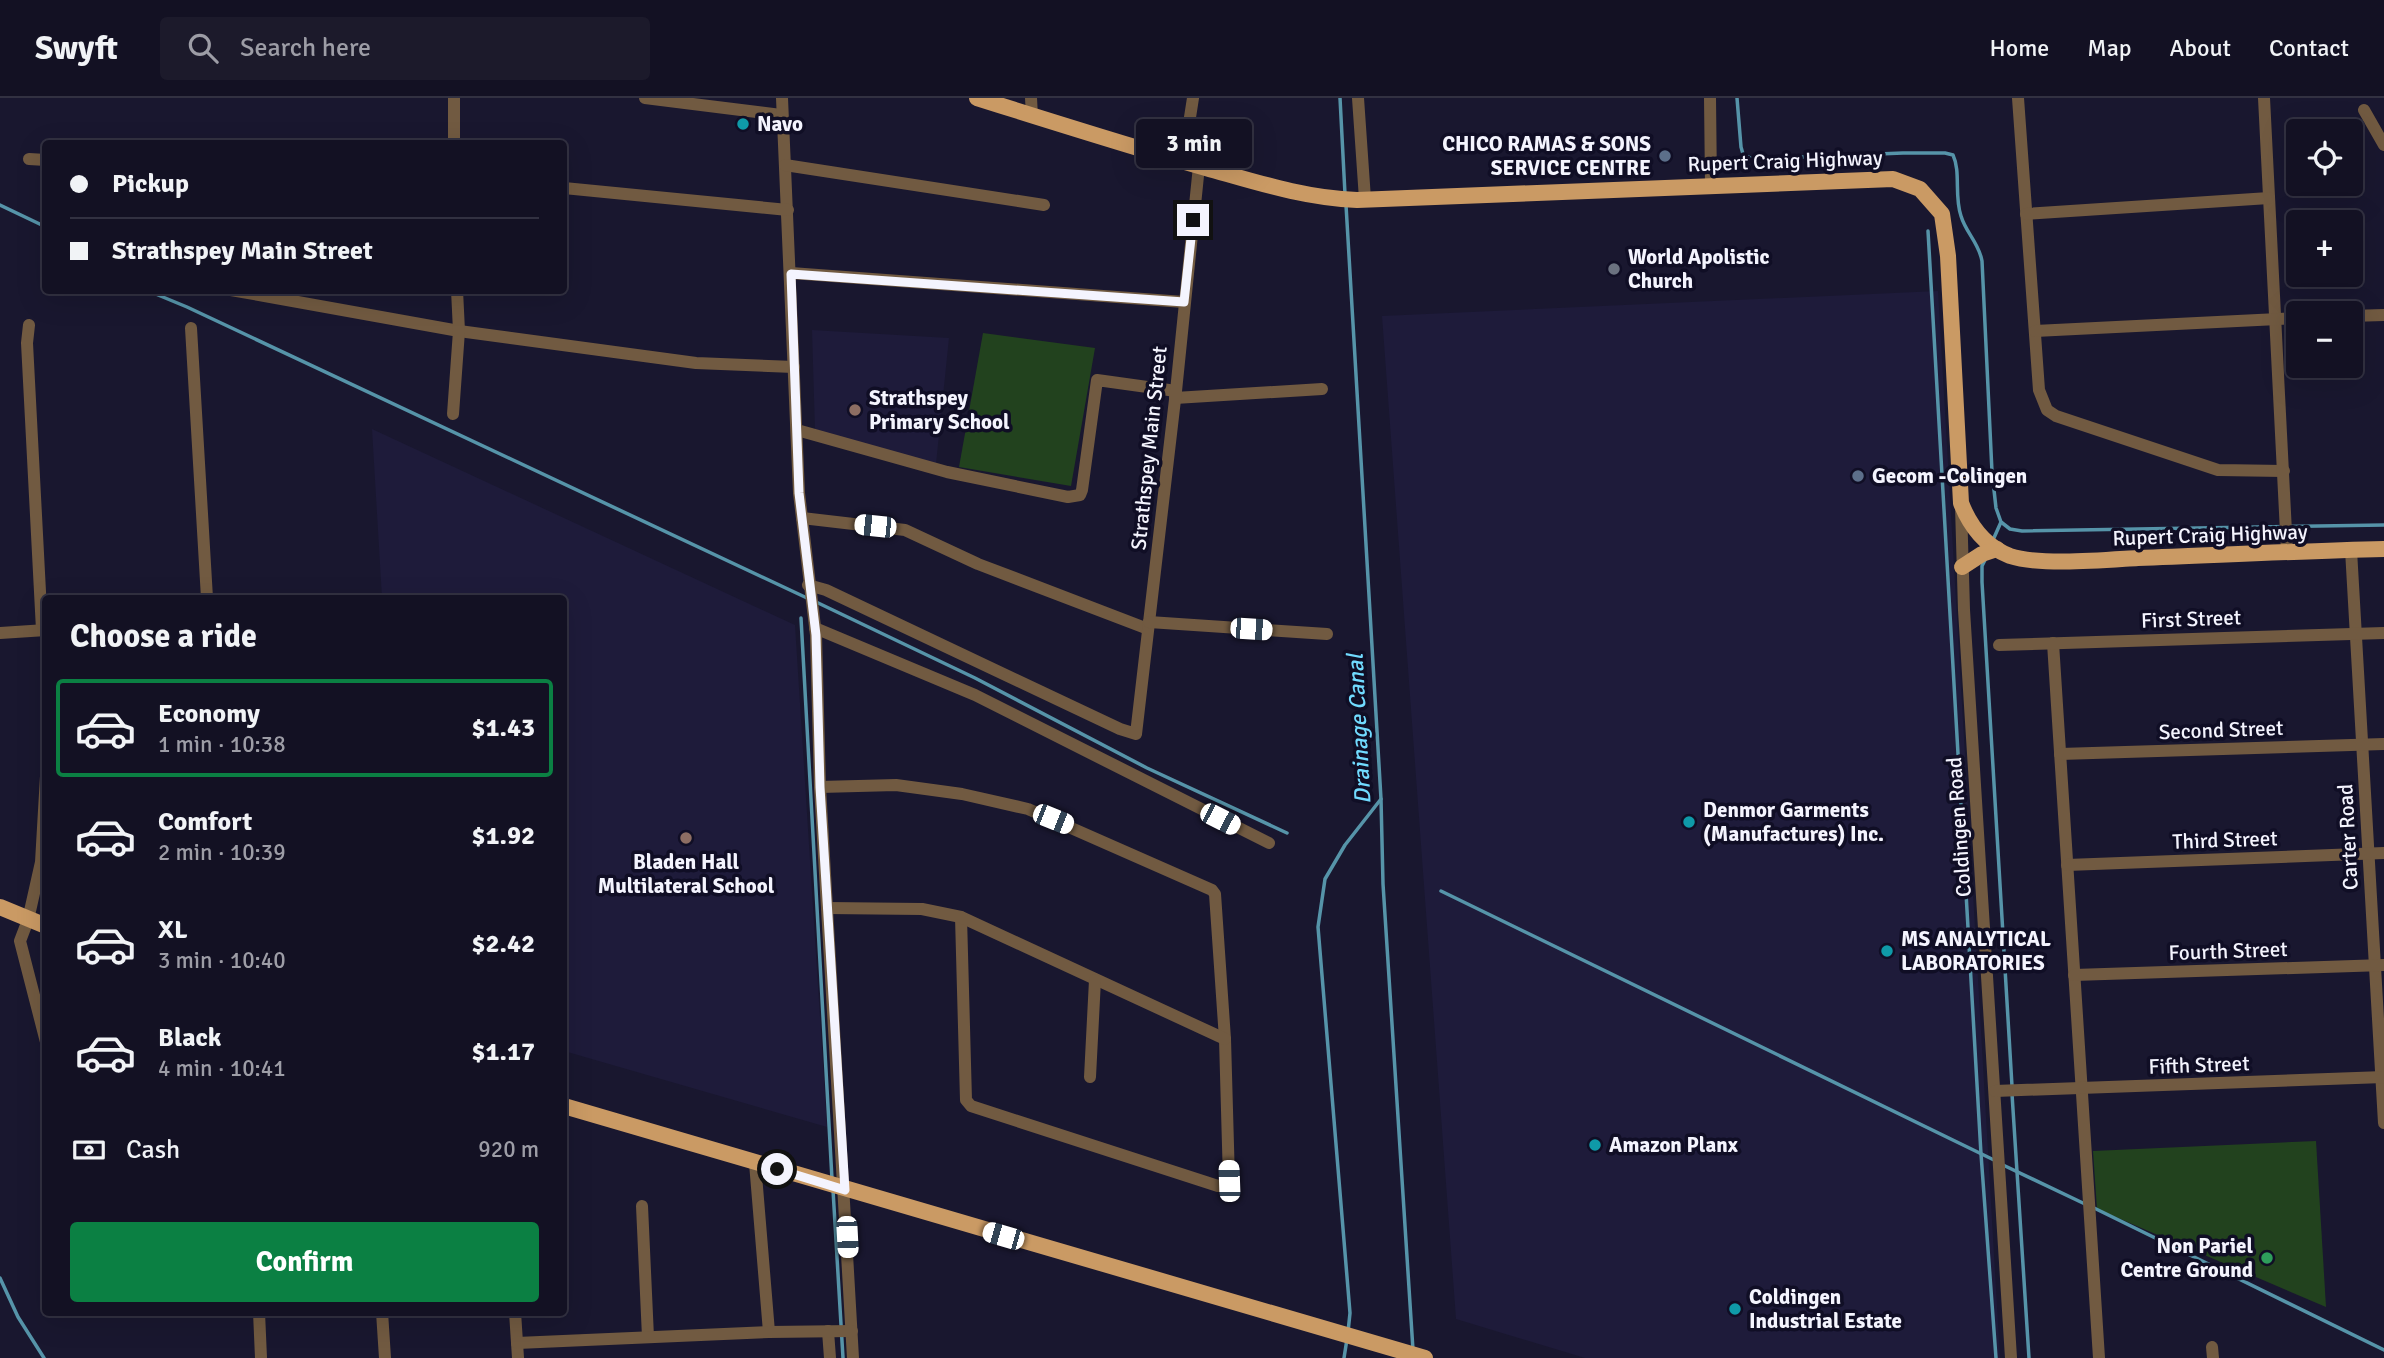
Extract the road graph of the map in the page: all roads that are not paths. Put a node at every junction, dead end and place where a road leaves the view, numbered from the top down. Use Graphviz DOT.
graph roads {
  1 [pos="454,98"];
  2 [pos="645,98"];
  3 [pos="782,98"];
  4 [pos="976,98"];
  5 [pos="1031,98"];
  6 [pos="1193,98"];
  7 [pos="1358,98"];
  8 [pos="1710,98"];
  9 [pos="2018,98"];
  10 [pos="2264,98"];
  11 [pos="2364,110"];
  12 [pos="781,115"];
  13 [pos="1032,116"];
  14 [pos="454,140"];
  15 [pos="2384,145"];
  16 [pos="29,159"];
  17 [pos="42,160"];
  18 [pos="1191,164"];
  19 [pos="785,165"];
  20 [pos="1711,185"];
  21 [pos="567,188"];
  22 [pos="2269,198"];
  23 [pos="1361,200"];
  24 [pos="1044,205"];
  25 [pos="788,210"];
  26 [pos="2026,214"];
  27 [pos="791,274"];
  28 [pos="253,294"];
  29 [pos="457,294"];
  30 [pos="1184,302"];
  31 [pos="2384,315"];
  32 [pos="2363,316"];
  33 [pos="2275,319"];
  34 [pos="2286,319"];
  35 [pos="29,326"];
  36 [pos="191,328"];
  37 [pos="458,331"];
  38 [pos="2035,331"];
  39 [pos="794,367"];
  40 [pos="1322,389"];
  41 [pos="1176,394"];
  42 [pos="453,414"];
  43 [pos="797,430"];
  44 [pos="2284,471"];
  45 [pos="1961,503"];
  46 [pos="802,518"];
  47 [pos="1997,549"];
  48 [pos="2384,549"];
  49 [pos="2351,550"];
  50 [pos="2287,552"];
  51 [pos="1962,567"];
  52 [pos="808,585"];
  53 [pos="207,595"];
  54 [pos="42,596"];
  55 [pos="1148,626"];
  56 [pos="815,628"];
  57 [pos="42,630"];
  58 [pos="0,633"];
  59 [pos="2384,633"];
  60 [pos="1327,634"];
  61 [pos="2356,634"];
  62 [pos="2053,643"];
  63 [pos="1999,645"];
  64 [pos="2362,744"];
  65 [pos="2384,744"];
  66 [pos="2060,754"];
  67 [pos="820,787"];
  68 [pos="1269,843"];
  69 [pos="2368,853"];
  70 [pos="2384,853"];
  71 [pos="2067,865"];
  72 [pos="42,866"];
  73 [pos="0,906"];
  74 [pos="827,908"];
  75 [pos="961,917"];
  76 [pos="28,920"];
  77 [pos="42,925"];
  78 [pos="2379,965"];
  79 [pos="2074,975"];
  80 [pos="1095,980"];
  81 [pos="42,1026"];
  82 [pos="1225,1038"];
  83 [pos="1090,1077"];
  84 [pos="2383,1077"];
  85 [pos="2081,1088"];
  86 [pos="2005,1091"];
  87 [pos="567,1107"];
  88 [pos="2384,1122"];
  89 [pos="755,1163"];
  90 [pos="845,1190"];
  91 [pos="642,1206"];
  92 [pos="259,1316"];
  93 [pos="382,1316"];
  94 [pos="515,1316"];
  95 [pos="828,1331"];
  96 [pos="852,1331"];
  97 [pos="769,1332"];
  98 [pos="648,1337"];
  99 [pos="517,1343"];
  100 [pos="261,1358"];
  101 [pos="385,1358"];
  102 [pos="518,1358"];
  103 [pos="830,1358"];
  104 [pos="853,1358"];
  105 [pos="1424,1358"];
  106 [pos="2011,1358"];
  107 [pos="2099,1358"];
  1 -- 14 [label="street"];
  2 -- 12 [label="street"];
  3 -- 12 [label="street"];
  4 -- 13 [label="main road, Rupert Craig Highway"];
  5 -- 13 [label="street"];
  6 -- 18 [label="street, Strathspey Main Street"];
  7 -- 23 [label="street"];
  8 -- 20 [label="street"];
  9 -- 26 [label="street"];
  10 -- 22 [label="street"];
  11 -- 15 [label="street"];
  12 -- 19 [label="street"];
  13 -- 18 [label="main road, Rupert Craig Highway"];
  16 -- 17 [label="street"];
  18 -- 23 [label="main road, Rupert Craig Highway"];
  18 -- 30 [label="street, Strathspey Main Street"];
  19 -- 24 [label="street"];
  19 -- 25 [label="street"];
  20 -- 23 [label="main road, Rupert Craig Highway"];
  20 -- 45 [label="main road, Rupert Craig Highway"];
  21 -- 25 [label="street"];
  22 -- 26 [label="street"];
  22 -- 33 [label="street"];
  25 -- 27 [label="street"];
  26 -- 38 [label="street"];
  27 -- 30 [label="street"];
  27 -- 39 [label="street"];
  28 -- 37 [label="street"];
  29 -- 37 [label="street"];
  30 -- 41 [label="street, Strathspey Main Street"];
  31 -- 32 [label="street"];
  33 -- 34 [label="street"];
  33 -- 38 [label="street"];
  33 -- 44 [label="street"];
  35 -- 54 [label="street"];
  36 -- 53 [label="street"];
  37 -- 39 [label="street"];
  37 -- 42 [label="street"];
  38 -- 44 [label="street"];
  39 -- 43 [label="street"];
  40 -- 41 [label="street"];
  41 -- 43 [label="street"];
  41 -- 55 [label="street, Strathspey Main Street"];
  43 -- 46 [label="street"];
  44 -- 50 [label="street"];
  45 -- 47 [label="main road, Rupert Craig Highway"];
  45 -- 51 [label="street, Coldingen Road"];
  46 -- 52 [label="street"];
  46 -- 55 [label="street"];
  47 -- 50 [label="main road, Rupert Craig Highway"];
  47 -- 51 [label="main road"];
  48 -- 49 [label="main road, Rupert Craig Highway"];
  49 -- 50 [label="main road, Rupert Craig Highway"];
  49 -- 61 [label="street, Carter Road"];
  51 -- 86 [label="street, Coldingen Road"];
  52 -- 55 [label="street, Strathspey Main Street"];
  52 -- 56 [label="street"];
  55 -- 60 [label="street"];
  56 -- 67 [label="street"];
  56 -- 68 [label="street"];
  57 -- 58 [label="street"];
  59 -- 61 [label="street, First Street"];
  61 -- 62 [label="street, First Street"];
  61 -- 64 [label="street, Carter Road"];
  62 -- 63 [label="street, First Street"];
  62 -- 66 [label="street"];
  64 -- 65 [label="street, Second Street"];
  64 -- 66 [label="street, Second Street"];
  64 -- 69 [label="street, Carter Road"];
  66 -- 71 [label="street"];
  67 -- 74 [label="street"];
  67 -- 82 [label="street"];
  69 -- 70 [label="street, Third Street"];
  69 -- 71 [label="street, Third Street"];
  69 -- 78 [label="street, Carter Road"];
  71 -- 79 [label="street"];
  72 -- 76 [label="street"];
  73 -- 76 [label="main road"];
  74 -- 75 [label="street"];
  74 -- 90 [label="street"];
  75 -- 80 [label="street"];
  75 -- 82 [label="street"];
  76 -- 77 [label="main road"];
  76 -- 81 [label="street"];
  78 -- 79 [label="street, Fourth Street"];
  78 -- 84 [label="street, Carter Road"];
  79 -- 85 [label="street"];
  80 -- 82 [label="street"];
  80 -- 83 [label="street"];
  84 -- 85 [label="street, Fifth Street"];
  84 -- 88 [label="street, Carter Road"];
  85 -- 86 [label="street, Fifth Street"];
  85 -- 107 [label="street"];
  86 -- 106 [label="street, Coldingen Road"];
  87 -- 89 [label="main road"];
  89 -- 90 [label="main road"];
  89 -- 97 [label="street"];
  90 -- 96 [label="street"];
  90 -- 105 [label="main road"];
  91 -- 98 [label="street"];
  92 -- 100 [label="street"];
  93 -- 101 [label="street"];
  94 -- 99 [label="street"];
  95 -- 96 [label="street"];
  95 -- 97 [label="street"];
  95 -- 103 [label="street"];
  96 -- 104 [label="street"];
  97 -- 98 [label="street"];
  98 -- 99 [label="street"];
  99 -- 102 [label="street"];
}
